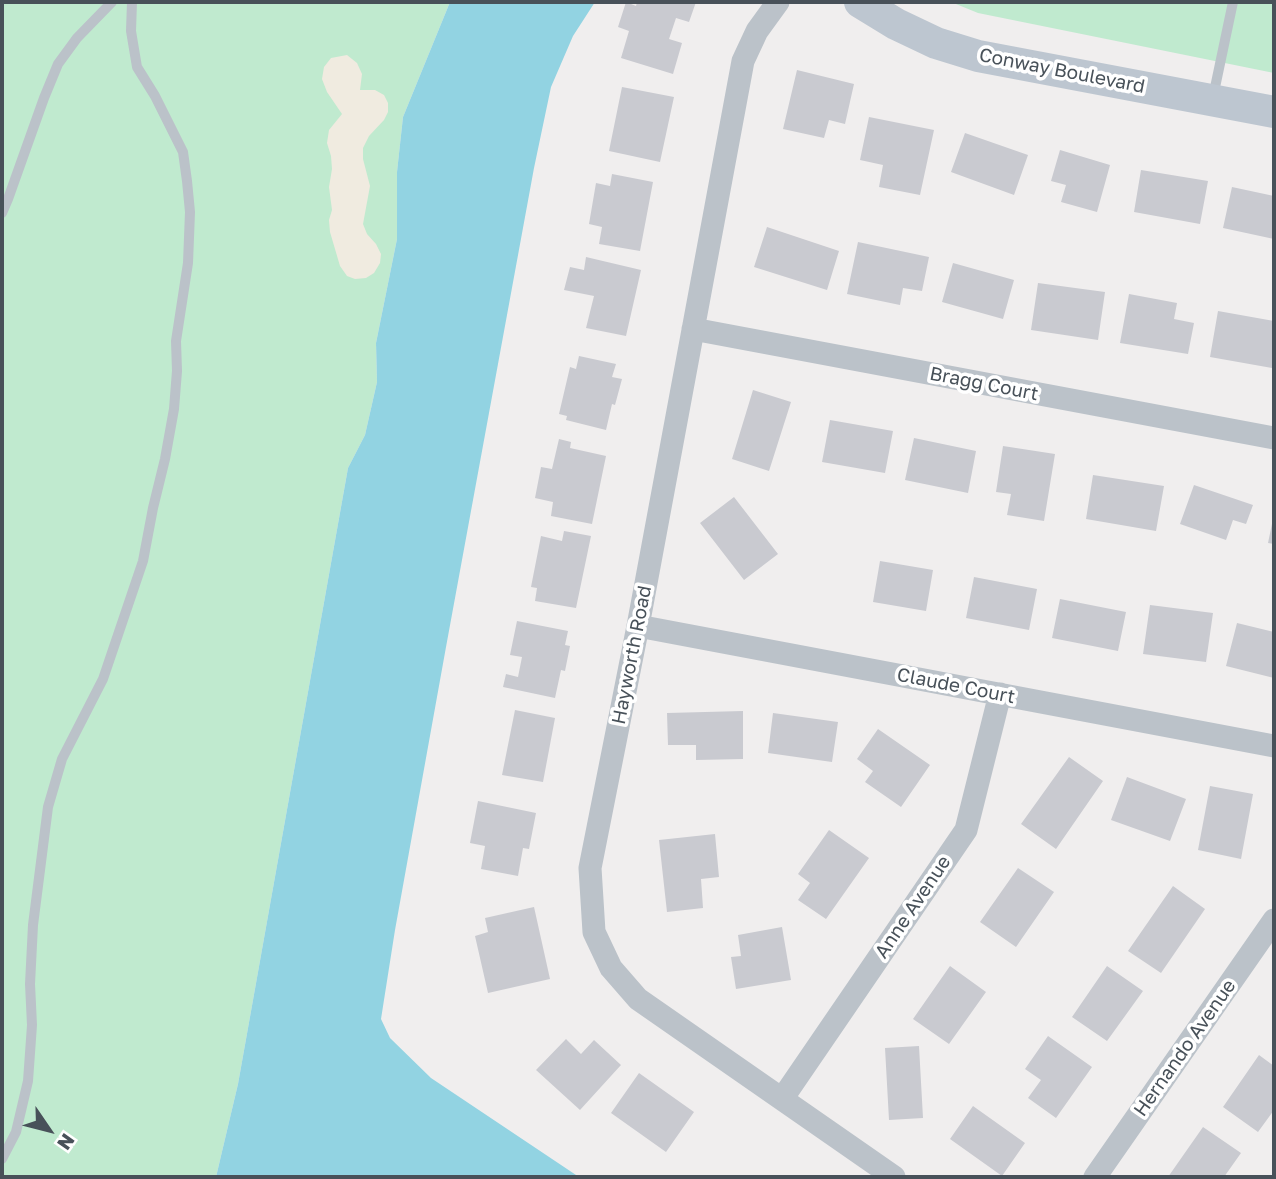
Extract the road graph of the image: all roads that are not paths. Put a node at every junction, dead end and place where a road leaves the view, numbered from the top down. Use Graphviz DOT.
graph roads {
  1 [pos="111,2"];
  2 [pos="132,2"];
  3 [pos="778,2"];
  4 [pos="860,2"];
  5 [pos="1233,2"];
  6 [pos="1212,100"];
  7 [pos="1274,112"];
  8 [pos="2,213"];
  9 [pos="693,329"];
  10 [pos="1274,438"];
  11 [pos="638,626"];
  12 [pos="1000,694"];
  13 [pos="1274,746"];
  14 [pos="1274,920"];
  15 [pos="782,1099"];
  16 [pos="2,1159"];
  17 [pos="894,1177"];
  18 [pos="1096,1177"];
  1 -- 8 [label="lane"];
  2 -- 16 [label="lane"];
  3 -- 9 [label="street, Hayworth Road"];
  4 -- 6 [label="street, Conway Boulevard"];
  5 -- 6 [label="lane"];
  6 -- 7 [label="street, Conway Boulevard"];
  9 -- 10 [label="street, Bragg Court"];
  9 -- 11 [label="street, Hayworth Road"];
  11 -- 12 [label="street, Claude Court"];
  11 -- 15 [label="street, Hayworth Road"];
  12 -- 13 [label="street, Claude Court"];
  12 -- 15 [label="street, Anne Avenue"];
  14 -- 18 [label="street, Hernando Avenue"];
  15 -- 17 [label="street, Hayworth Road"];
}
